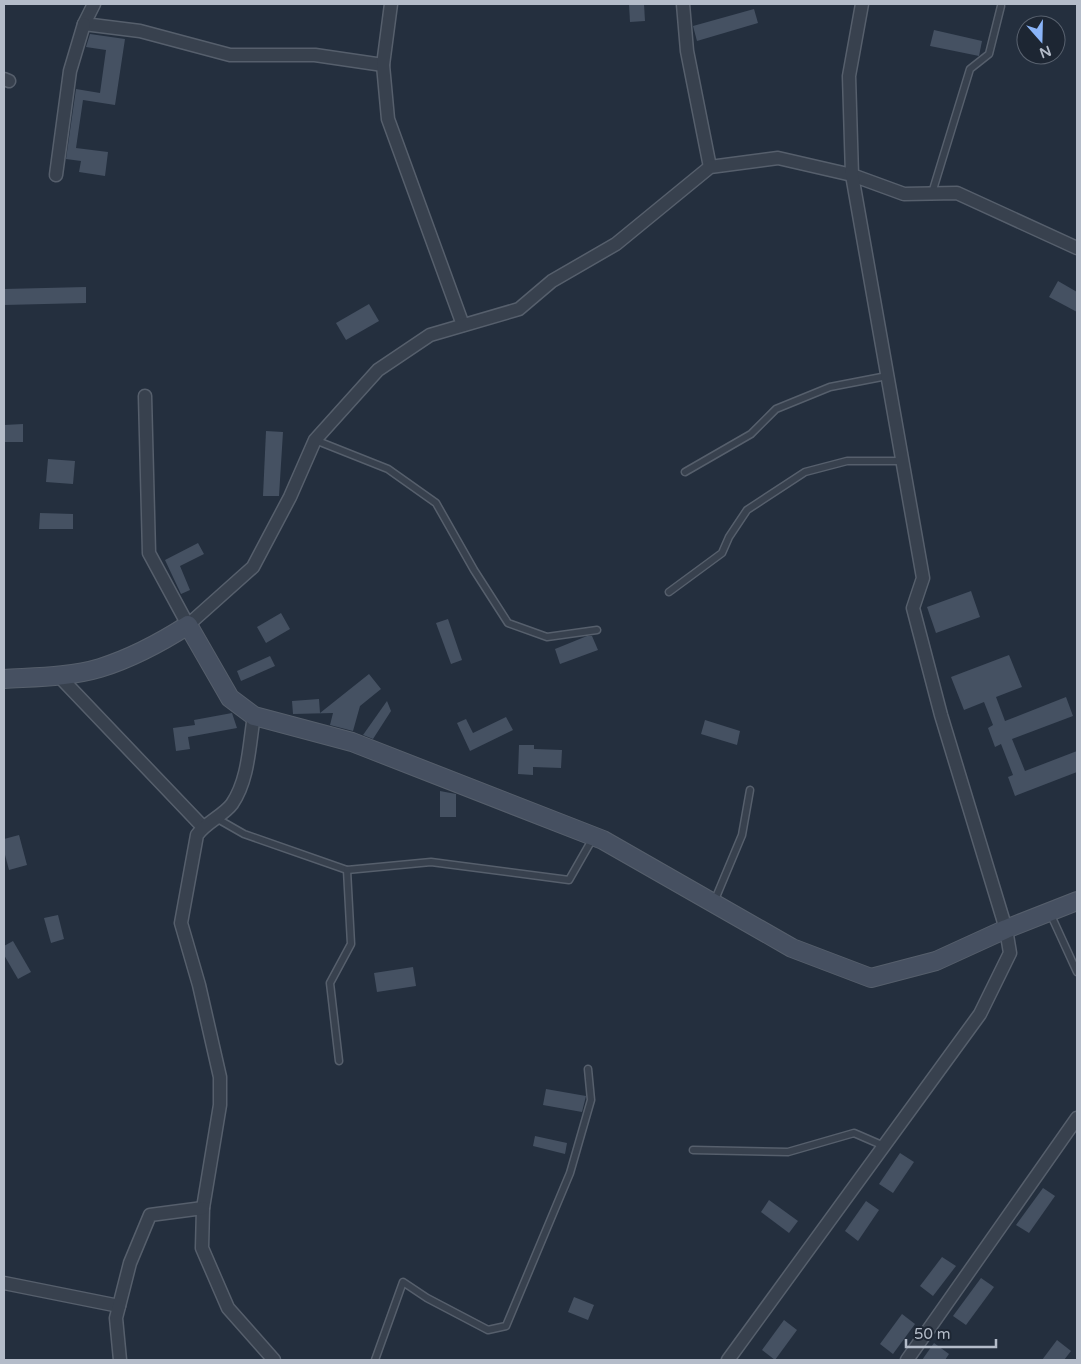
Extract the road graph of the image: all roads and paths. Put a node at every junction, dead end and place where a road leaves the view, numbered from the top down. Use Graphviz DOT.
graph roads {
  1 [pos="94,4"];
  2 [pos="390,4"];
  3 [pos="683,4"];
  4 [pos="862,4"];
  5 [pos="1001,6"];
  6 [pos="84,24"];
  7 [pos="383,65"];
  8 [pos="710,167"];
  9 [pos="56,175"];
  10 [pos="852,175"];
  11 [pos="932,194"];
  12 [pos="1077,248"];
  13 [pos="463,325"];
  14 [pos="887,376"];
  15 [pos="145,396"];
  16 [pos="315,440"];
  17 [pos="902,461"];
  18 [pos="685,472"];
  19 [pos="669,592"];
  20 [pos="188,625"];
  21 [pos="597,630"];
  22 [pos="58,675"];
  23 [pos="4,679"];
  24 [pos="254,716"];
  25 [pos="750,790"];
  26 [pos="216,818"];
  27 [pos="203,827"];
  28 [pos="594,836"];
  29 [pos="348,870"];
  30 [pos="1077,901"];
  31 [pos="714,903"];
  32 [pos="1049,912"];
  33 [pos="1006,929"];
  34 [pos="1077,972"];
  35 [pos="339,1060"];
  36 [pos="588,1069"];
  37 [pos="1077,1118"];
  38 [pos="884,1146"];
  39 [pos="693,1150"];
  40 [pos="203,1208"];
  41 [pos="4,1283"];
  42 [pos="119,1306"];
  43 [pos="120,1360"];
  44 [pos="274,1360"];
  45 [pos="375,1360"];
  46 [pos="728,1360"];
  47 [pos="907,1360"];
  1 -- 6 [label="street"];
  2 -- 7 [label="street"];
  3 -- 8 [label="street"];
  4 -- 10 [label="street"];
  5 -- 11 [label="lane"];
  6 -- 7 [label="street"];
  6 -- 9 [label="street"];
  7 -- 13 [label="street"];
  8 -- 10 [label="street"];
  8 -- 13 [label="street"];
  10 -- 11 [label="street"];
  10 -- 14 [label="street"];
  11 -- 12 [label="street"];
  13 -- 16 [label="street"];
  14 -- 17 [label="street"];
  14 -- 18 [label="lane"];
  15 -- 20 [label="street"];
  16 -- 20 [label="street"];
  16 -- 21 [label="lane"];
  17 -- 19 [label="lane"];
  17 -- 33 [label="street"];
  20 -- 22 [label="street"];
  20 -- 24 [label="street"];
  22 -- 23 [label="street"];
  22 -- 27 [label="street"];
  24 -- 26 [label="street"];
  24 -- 28 [label="street"];
  25 -- 31 [label="lane"];
  26 -- 27 [label="street"];
  26 -- 29 [label="lane"];
  27 -- 40 [label="street"];
  28 -- 29 [label="lane"];
  28 -- 31 [label="street"];
  29 -- 35 [label="lane"];
  30 -- 32 [label="street"];
  31 -- 33 [label="street"];
  32 -- 33 [label="street"];
  32 -- 34 [label="lane"];
  33 -- 38 [label="street"];
  36 -- 45 [label="lane"];
  37 -- 47 [label="street"];
  38 -- 39 [label="lane"];
  38 -- 46 [label="street"];
  40 -- 42 [label="street"];
  40 -- 44 [label="street"];
  41 -- 42 [label="street"];
  42 -- 43 [label="street"];
}
